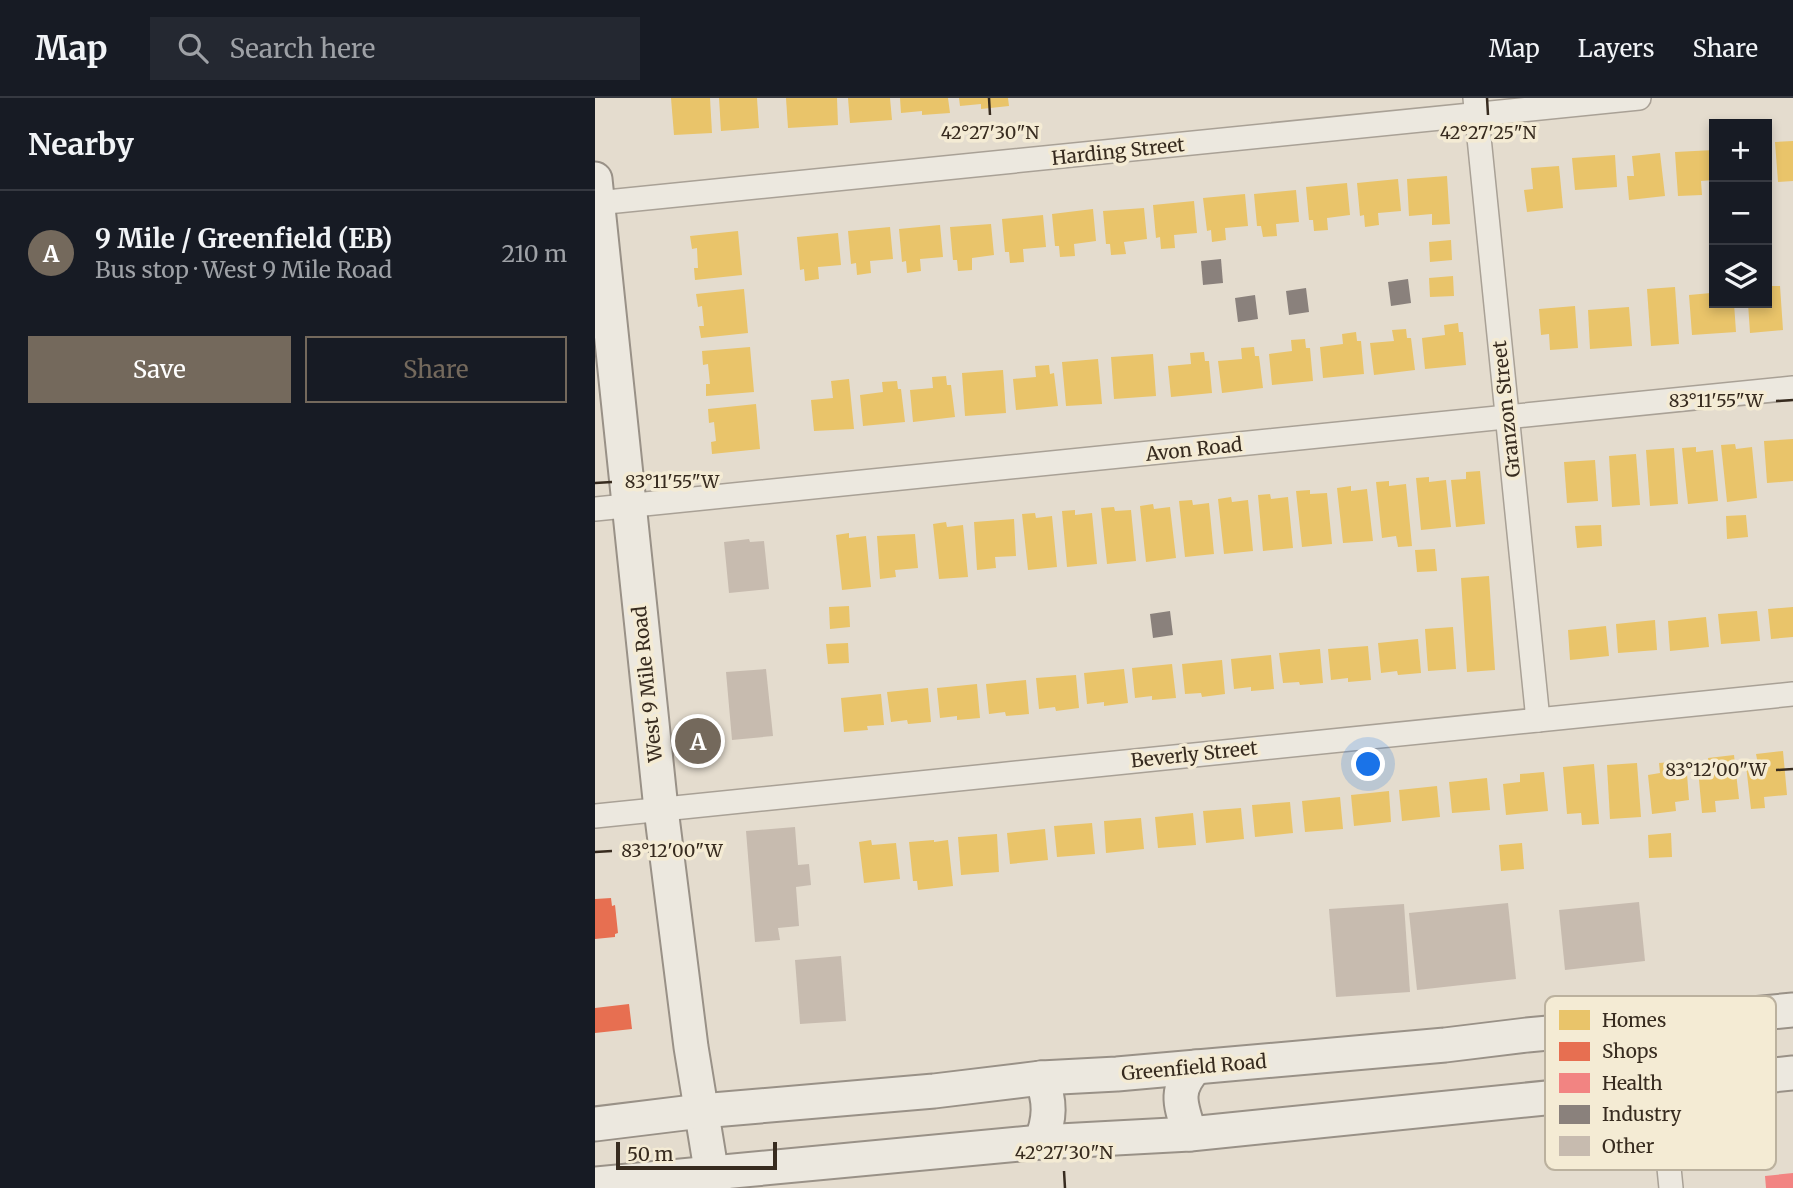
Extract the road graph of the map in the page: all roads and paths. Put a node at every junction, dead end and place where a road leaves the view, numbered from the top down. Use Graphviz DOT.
graph roads {
  1 [pos="1639,98"];
  2 [pos="1475,106"];
  3 [pos="596,191"];
  4 [pos="1793,388"];
  5 [pos="1507,418"];
  6 [pos="629,505"];
  7 [pos="595,509"];
  8 [pos="1793,694"];
  9 [pos="1538,720"];
  10 [pos="661,808"];
  11 [pos="595,816"];
  12 [pos="1545,1033"];
  13 [pos="1196,1067"];
  14 [pos="1041,1078"];
  15 [pos="1545,1099"];
  16 [pos="701,1111"];
  17 [pos="595,1124"];
  18 [pos="1190,1134"];
  19 [pos="1041,1142"];
  20 [pos="1669,1170"];
  21 [pos="713,1181"];
  22 [pos="595,1184"];
  23 [pos="1671,1188"];
  1 -- 2 [label="street, Harding Street"];
  2 -- 3 [label="street, Harding Street"];
  2 -- 5 [label="street, Granzon Street"];
  3 -- 6 [label="main road, West 9 Mile Road"];
  4 -- 5 [label="street, Avon Road"];
  5 -- 6 [label="street, Avon Road"];
  5 -- 9 [label="street, Granzon Street"];
  6 -- 7 [label="street, Avon Road"];
  6 -- 10 [label="main road, West 9 Mile Road"];
  8 -- 9 [label="street, Beverly Street"];
  9 -- 10 [label="street, Beverly Street"];
  10 -- 11 [label="street, Beverly Street"];
  10 -- 16 [label="main road, West 9 Mile Road"];
  12 -- 13 [label="main road, Greenfield Road"];
  13 -- 14 [label="main road, Greenfield Road"];
  13 -- 18 [label="main road"];
  14 -- 16 [label="main road, Greenfield Road"];
  14 -- 19 [label="main road"];
  15 -- 18 [label="main road"];
  16 -- 17 [label="main road, Greenfield Road"];
  16 -- 21 [label="main road, West 9 Mile Road"];
  18 -- 19 [label="main road"];
  19 -- 21 [label="main road"];
  20 -- 23 [label="street"];
  21 -- 22 [label="main road"];
}
